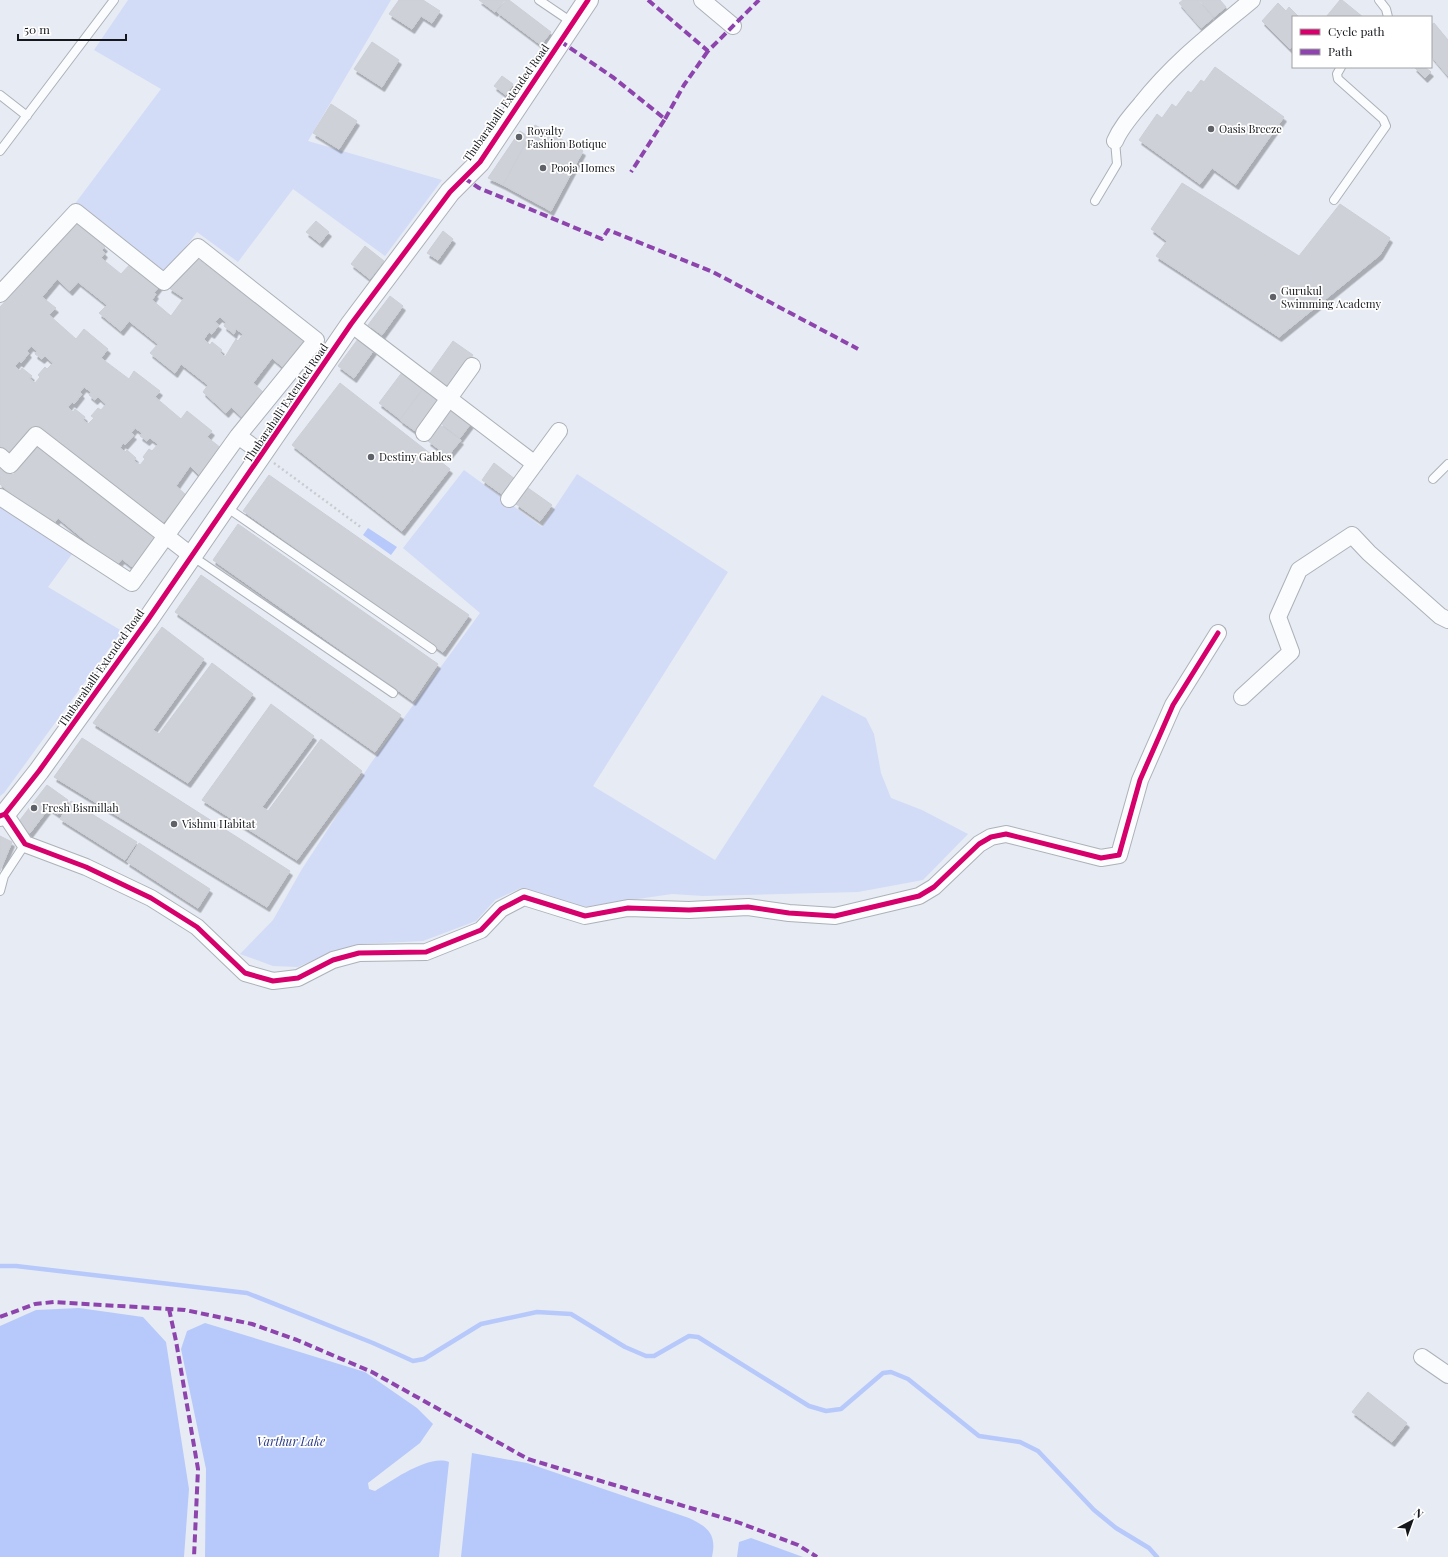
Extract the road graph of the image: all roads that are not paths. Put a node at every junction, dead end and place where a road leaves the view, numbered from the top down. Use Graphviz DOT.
graph roads {
  1 [pos="114,0"];
  2 [pos="539,0"];
  3 [pos="588,0"];
  4 [pos="702,0"];
  5 [pos="1252,0"];
  6 [pos="1379,0"];
  7 [pos="1388,16"];
  8 [pos="573,23"];
  9 [pos="733,26"];
  10 [pos="1340,68"];
  11 [pos="0,95"];
  12 [pos="27,116"];
  13 [pos="1115,141"];
  14 [pos="0,151"];
  15 [pos="1334,200"];
  16 [pos="1094,201"];
  17 [pos="0,294"];
  18 [pos="351,324"];
  19 [pos="472,366"];
  20 [pos="449,398"];
  21 [pos="559,431"];
  22 [pos="241,433"];
  23 [pos="424,433"];
  24 [pos="265,450"];
  25 [pos="0,456"];
  26 [pos="535,464"];
  27 [pos="1448,464"];
  28 [pos="1433,479"];
  29 [pos="0,497"];
  30 [pos="509,499"];
  31 [pos="226,508"];
  32 [pos="166,536"];
  33 [pos="192,556"];
  34 [pos="1448,620"];
  35 [pos="1218,633"];
  36 [pos="432,649"];
  37 [pos="393,693"];
  38 [pos="1242,697"];
  39 [pos="3,815"];
  40 [pos="25,844"];
  41 [pos="0,891"];
  42 [pos="1422,1357"];
  43 [pos="1448,1375"];
  1 -- 12 [label="lane"];
  2 -- 8 [label="lane"];
  3 -- 8 [label="street, Thubarahalli Extended Road"];
  4 -- 9 [label="street"];
  5 -- 13 [label="street"];
  6 -- 7 [label="lane"];
  8 -- 18 [label="street, Thubarahalli Extended Road"];
  10 -- 15 [label="lane"];
  11 -- 12 [label="lane"];
  12 -- 14 [label="lane"];
  13 -- 16 [label="lane"];
  17 -- 22 [label="street"];
  18 -- 20 [label="street"];
  18 -- 24 [label="street, Thubarahalli Extended Road"];
  19 -- 20 [label="street"];
  20 -- 23 [label="street"];
  20 -- 26 [label="street"];
  21 -- 26 [label="street"];
  22 -- 24 [label="street"];
  22 -- 32 [label="street"];
  24 -- 31 [label="street, Thubarahalli Extended Road"];
  25 -- 32 [label="street"];
  26 -- 30 [label="street"];
  27 -- 28 [label="lane"];
  29 -- 32 [label="street"];
  31 -- 33 [label="street, Thubarahalli Extended Road"];
  31 -- 36 [label="lane"];
  32 -- 33 [label="street"];
  33 -- 37 [label="lane"];
  33 -- 39 [label="street, Thubarahalli Extended Road"];
  34 -- 38 [label="street"];
  35 -- 40 [label="street"];
  39 -- 40 [label="street"];
  40 -- 41 [label="lane"];
  42 -- 43 [label="street"];
}
